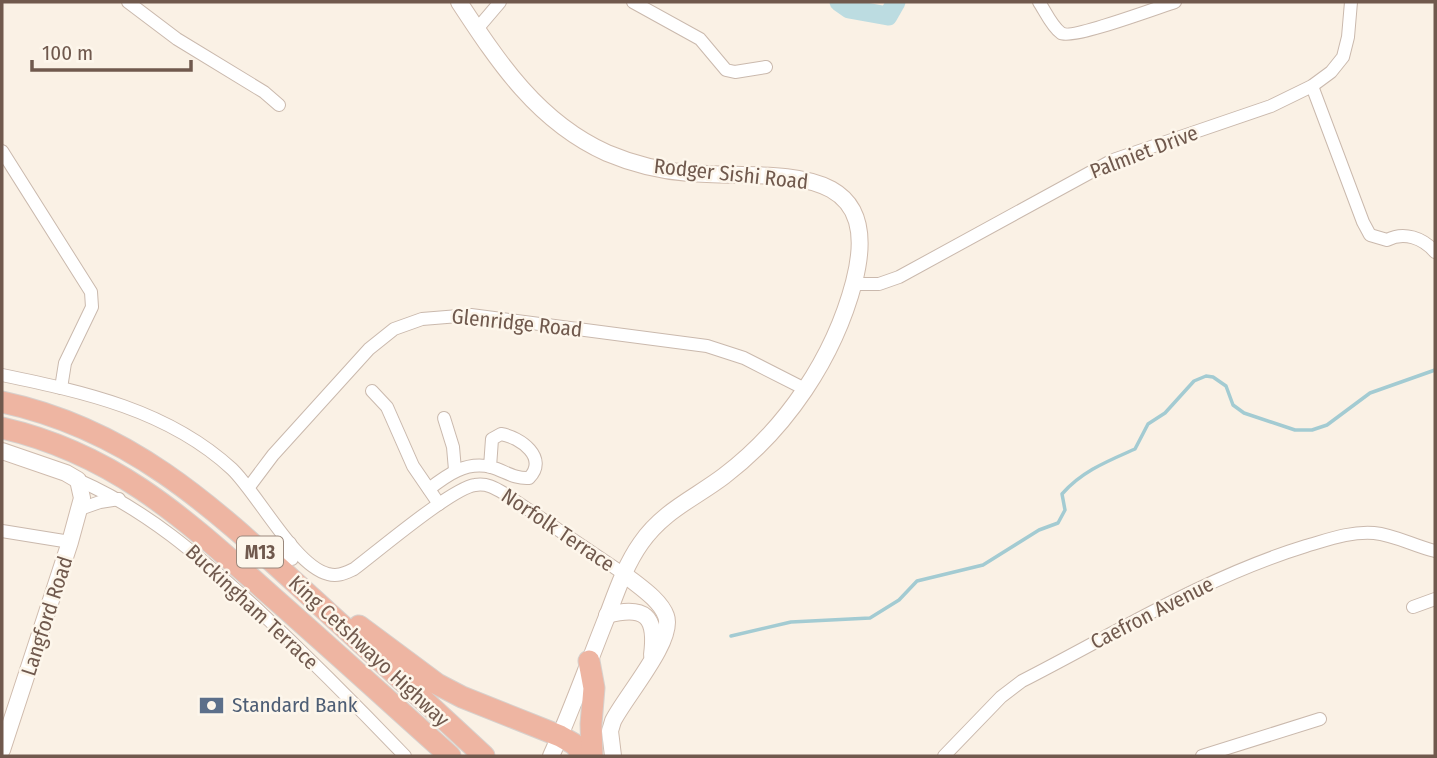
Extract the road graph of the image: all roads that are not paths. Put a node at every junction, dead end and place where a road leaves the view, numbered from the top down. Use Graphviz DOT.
graph roads {
  1 [pos="128,2"];
  2 [pos="460,2"];
  3 [pos="500,2"];
  4 [pos="633,2"];
  5 [pos="1039,2"];
  6 [pos="1175,2"];
  7 [pos="1351,2"];
  8 [pos="477,29"];
  9 [pos="765,68"];
  10 [pos="1312,86"];
  11 [pos="279,105"];
  12 [pos="2,152"];
  13 [pos="1435,252"];
  14 [pos="854,284"];
  15 [pos="2,375"];
  16 [pos="61,388"];
  17 [pos="806,389"];
  18 [pos="372,391"];
  19 [pos="2,402"];
  20 [pos="444,418"];
  21 [pos="2,428"];
  22 [pos="2,451"];
  23 [pos="490,467"];
  24 [pos="455,470"];
  25 [pos="78,480"];
  26 [pos="249,487"];
  27 [pos="429,489"];
  28 [pos="119,499"];
  29 [pos="439,504"];
  30 [pos="80,509"];
  31 [pos="2,531"];
  32 [pos="70,542"];
  33 [pos="290,543"];
  34 [pos="1435,551"];
  35 [pos="291,569"];
  36 [pos="624,574"];
  37 [pos="1435,599"];
  38 [pos="1413,607"];
  39 [pos="607,615"];
  40 [pos="281,618"];
  41 [pos="652,659"];
  42 [pos="589,661"];
  43 [pos="8,711"];
  44 [pos="1320,719"];
  45 [pos="560,736"];
  46 [pos="2,750"];
  47 [pos="405,756"];
  48 [pos="433,756"];
  49 [pos="450,756"];
  50 [pos="484,756"];
  51 [pos="551,756"];
  52 [pos="585,756"];
  53 [pos="592,756"];
  54 [pos="612,756"];
  55 [pos="944,756"];
  56 [pos="1202,756"];
  1 -- 11 [label="street"];
  2 -- 8 [label="main road, Rodger Sishi Road"];
  3 -- 8 [label="street"];
  4 -- 9 [label="street"];
  5 -- 6 [label="street"];
  7 -- 10 [label="street, Palmiet Drive"];
  8 -- 14 [label="main road, Rodger Sishi Road"];
  10 -- 13 [label="street"];
  10 -- 14 [label="street, Palmiet Drive"];
  12 -- 16 [label="street"];
  14 -- 17 [label="main road, Rodger Sishi Road"];
  15 -- 16 [label="street, Norfolk Terrace"];
  16 -- 26 [label="street, Norfolk Terrace"];
  17 -- 26 [label="street, Glenridge Road"];
  17 -- 36 [label="main road, Rodger Sishi Road"];
  18 -- 27 [label="street"];
  19 -- 35 [label="highway, King Cetshwayo Highway / M13"];
  20 -- 24 [label="street"];
  21 -- 40 [label="highway, King Cetshwayo Highway / M13"];
  22 -- 25 [label="main road"];
  23 -- 24 [label="street"];
  24 -- 27 [label="street"];
  25 -- 28 [label="street, Buckingham Terrace"];
  25 -- 30 [label="main road, Langford Road"];
  26 -- 33 [label="street, Norfolk Terrace"];
  27 -- 29 [label="street"];
  28 -- 30 [label="street"];
  28 -- 40 [label="street, Buckingham Terrace"];
  29 -- 33 [label="street, Norfolk Terrace"];
  29 -- 36 [label="street, Norfolk Terrace"];
  30 -- 32 [label="main road, Langford Road"];
  31 -- 32 [label="street"];
  32 -- 43 [label="main road, Langford Road"];
  33 -- 35 [label="street"];
  34 -- 55 [label="street, Caefron Avenue"];
  35 -- 45 [label="highway"];
  35 -- 50 [label="highway, King Cetshwayo Highway / M13"];
  36 -- 39 [label="main road, Rodger Sishi Road"];
  36 -- 41 [label="main road"];
  37 -- 38 [label="street"];
  39 -- 41 [label="main road"];
  39 -- 42 [label="main road, Rodger Sishi Road"];
  40 -- 47 [label="street, Buckingham Terrace"];
  40 -- 48 [label="highway"];
  40 -- 49 [label="highway, King Cetshwayo Highway / M13"];
  41 -- 54 [label="main road"];
  42 -- 45 [label="main road, Rodger Sishi Road"];
  42 -- 53 [label="highway"];
  43 -- 46 [label="main road, Langford Road"];
  44 -- 56 [label="street"];
  45 -- 51 [label="main road, Rodger Sishi Road"];
  45 -- 52 [label="highway"];
}
